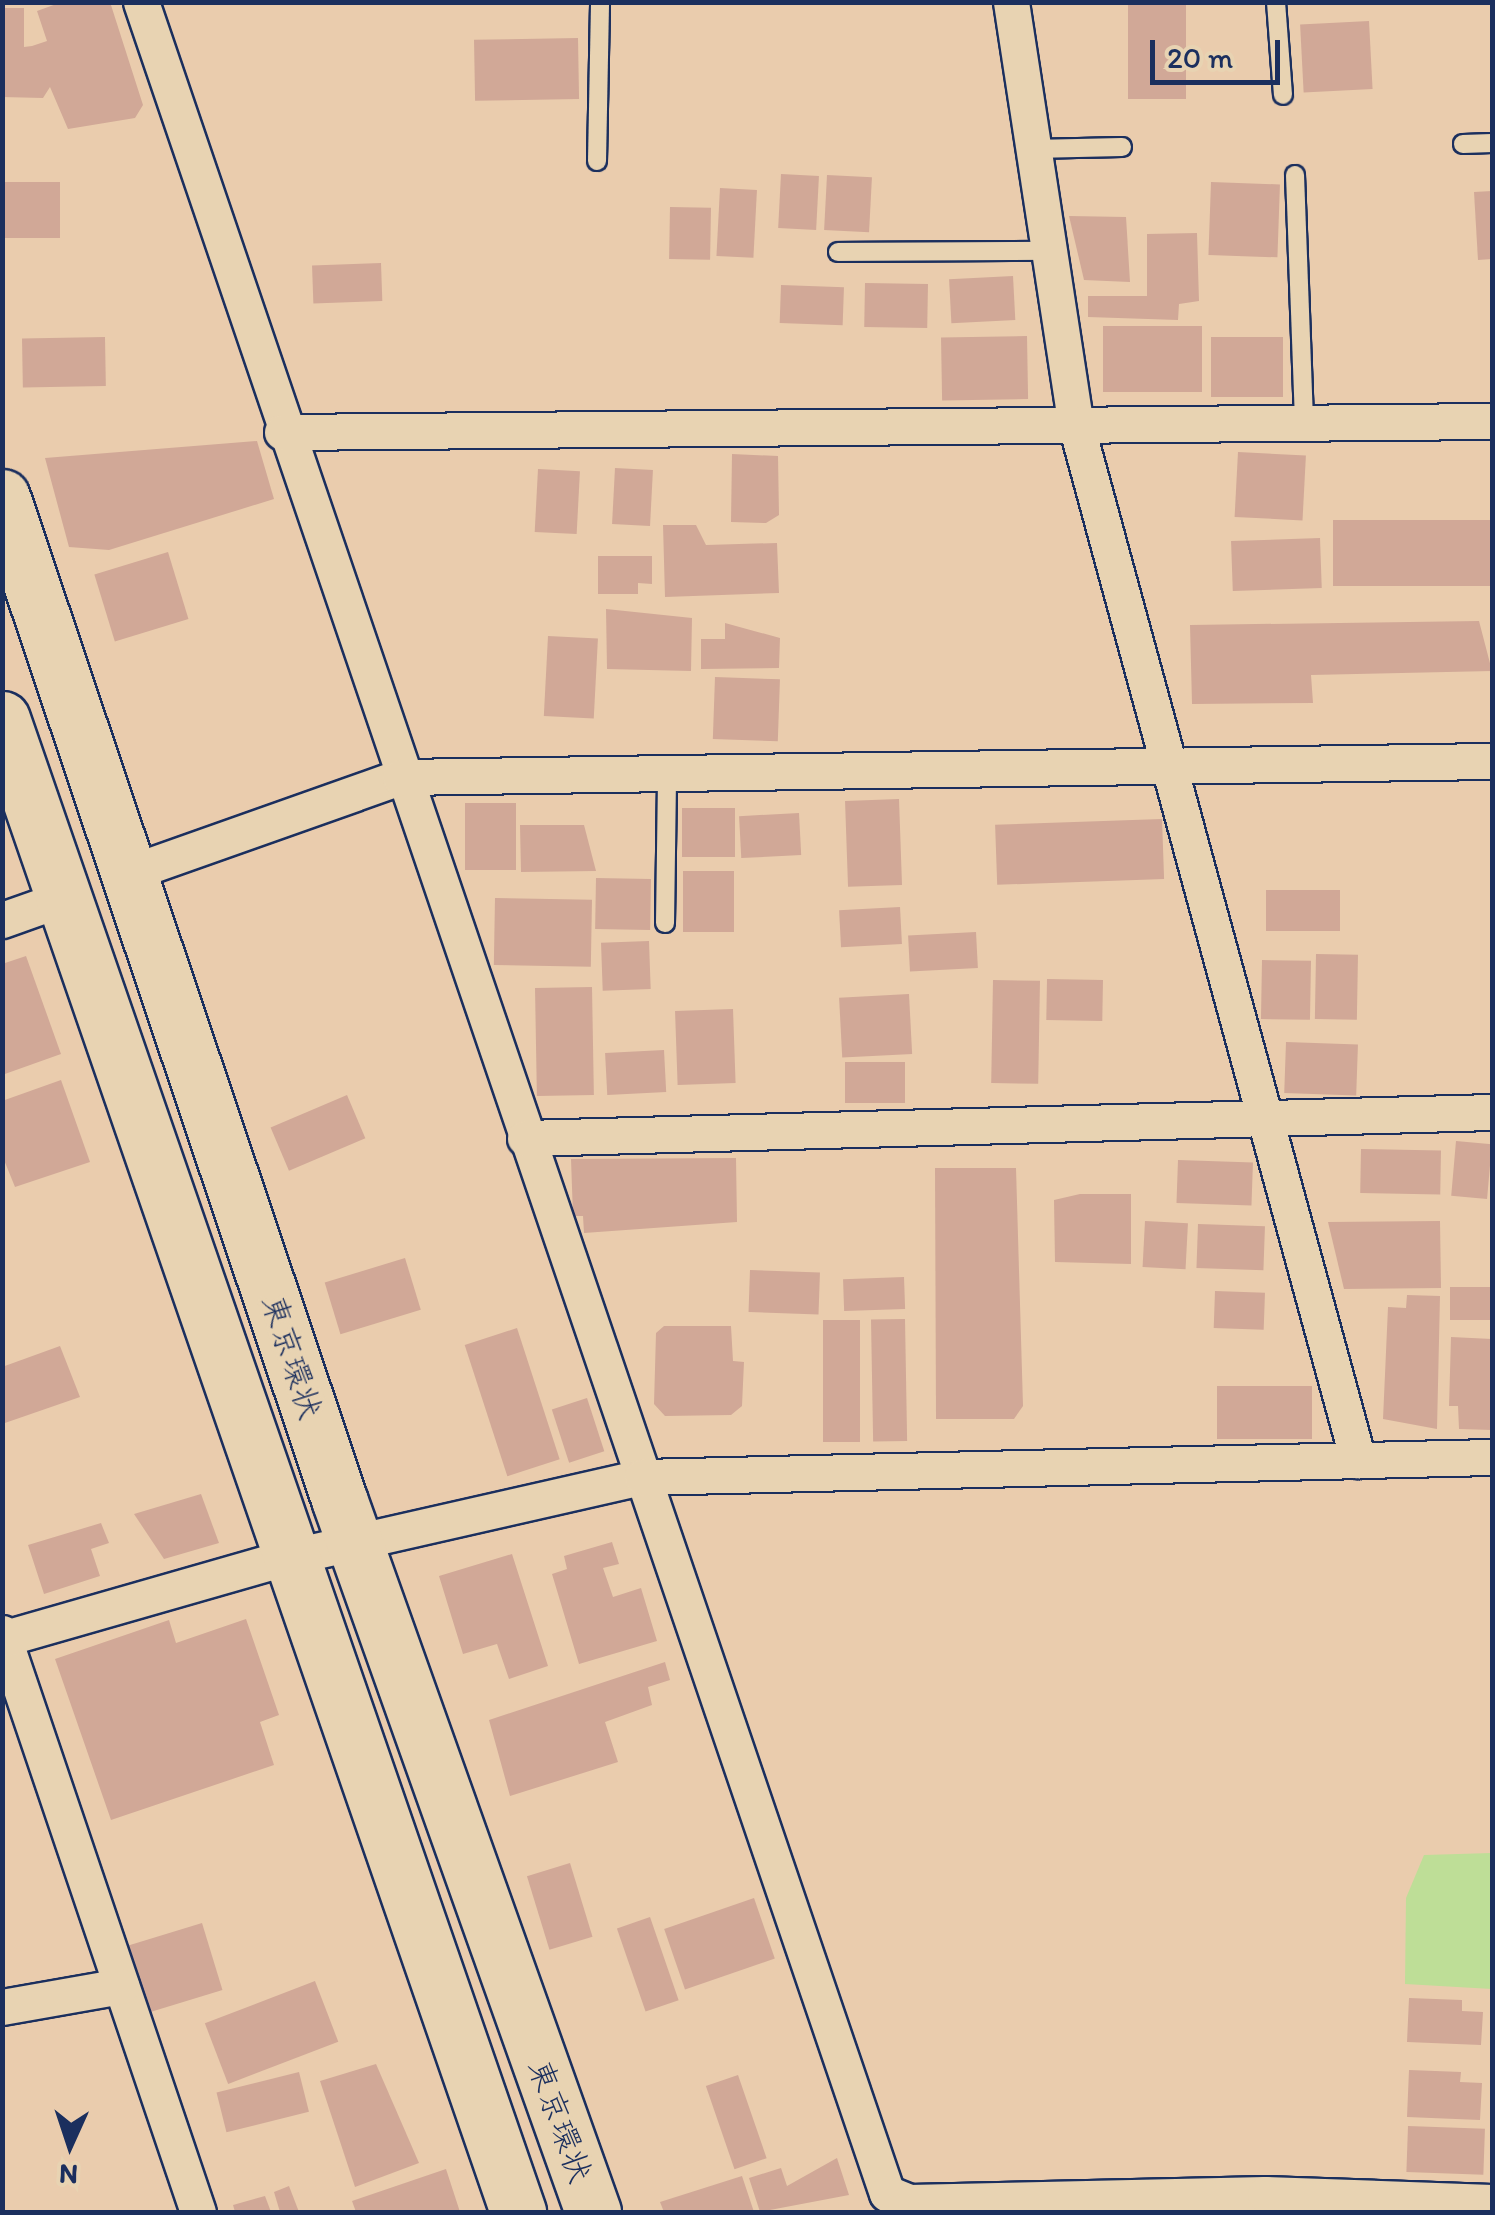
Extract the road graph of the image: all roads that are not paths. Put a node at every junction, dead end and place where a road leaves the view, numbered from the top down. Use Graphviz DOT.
graph roads {
  1 [pos="140,2"];
  2 [pos="600,2"];
  3 [pos="1012,2"];
  4 [pos="1276,2"];
  5 [pos="1283,95"];
  6 [pos="1492,143"];
  7 [pos="1463,144"];
  8 [pos="1122,147"];
  9 [pos="1034,149"];
  10 [pos="596,161"];
  11 [pos="1295,175"];
  12 [pos="838,252"];
  13 [pos="1049,252"];
  14 [pos="1492,421"];
  15 [pos="1304,422"];
  16 [pos="1076,425"];
  17 [pos="282,432"];
  18 [pos="2,497"];
  19 [pos="2,719"];
  20 [pos="1492,762"];
  21 [pos="1172,767"];
  22 [pos="667,773"];
  23 [pos="400,777"];
  24 [pos="129,873"];
  25 [pos="64,898"];
  26 [pos="2,920"];
  27 [pos="666,923"];
  28 [pos="1492,1112"];
  29 [pos="1272,1117"];
  30 [pos="525,1138"];
  31 [pos="1492,1458"];
  32 [pos="1358,1460"];
  33 [pos="642,1476"];
  34 [pos="354,1542"];
  35 [pos="285,1558"];
  36 [pos="3,1637"];
  37 [pos="121,1986"];
  38 [pos="2,2007"];
  39 [pos="1492,2202"];
  40 [pos="198,2212"];
  41 [pos="518,2212"];
  42 [pos="593,2212"];
  1 -- 17 [label="street"];
  2 -- 10 [label="lane"];
  3 -- 9 [label="street"];
  4 -- 5 [label="lane"];
  6 -- 7 [label="lane"];
  8 -- 9 [label="lane"];
  9 -- 13 [label="street"];
  11 -- 15 [label="lane"];
  12 -- 13 [label="lane"];
  13 -- 16 [label="street"];
  14 -- 15 [label="street"];
  15 -- 16 [label="street"];
  16 -- 17 [label="street"];
  16 -- 21 [label="street"];
  17 -- 23 [label="street"];
  18 -- 24 [label="highway, 東京環状"];
  19 -- 25 [label="highway"];
  20 -- 21 [label="street"];
  21 -- 22 [label="street"];
  21 -- 29 [label="street"];
  22 -- 23 [label="street"];
  22 -- 27 [label="lane"];
  23 -- 24 [label="street"];
  23 -- 30 [label="street"];
  24 -- 34 [label="highway, 東京環状"];
  25 -- 26 [label="street"];
  25 -- 35 [label="highway"];
  28 -- 29 [label="street"];
  29 -- 30 [label="street"];
  29 -- 32 [label="street"];
  30 -- 33 [label="street"];
  31 -- 32 [label="street"];
  32 -- 33 [label="street"];
  33 -- 34 [label="street"];
  33 -- 39 [label="street"];
  34 -- 35 [label="street"];
  34 -- 42 [label="highway, 東京環状"];
  35 -- 36 [label="street"];
  35 -- 41 [label="highway"];
  36 -- 37 [label="street"];
  37 -- 38 [label="street"];
  37 -- 40 [label="street"];
}
